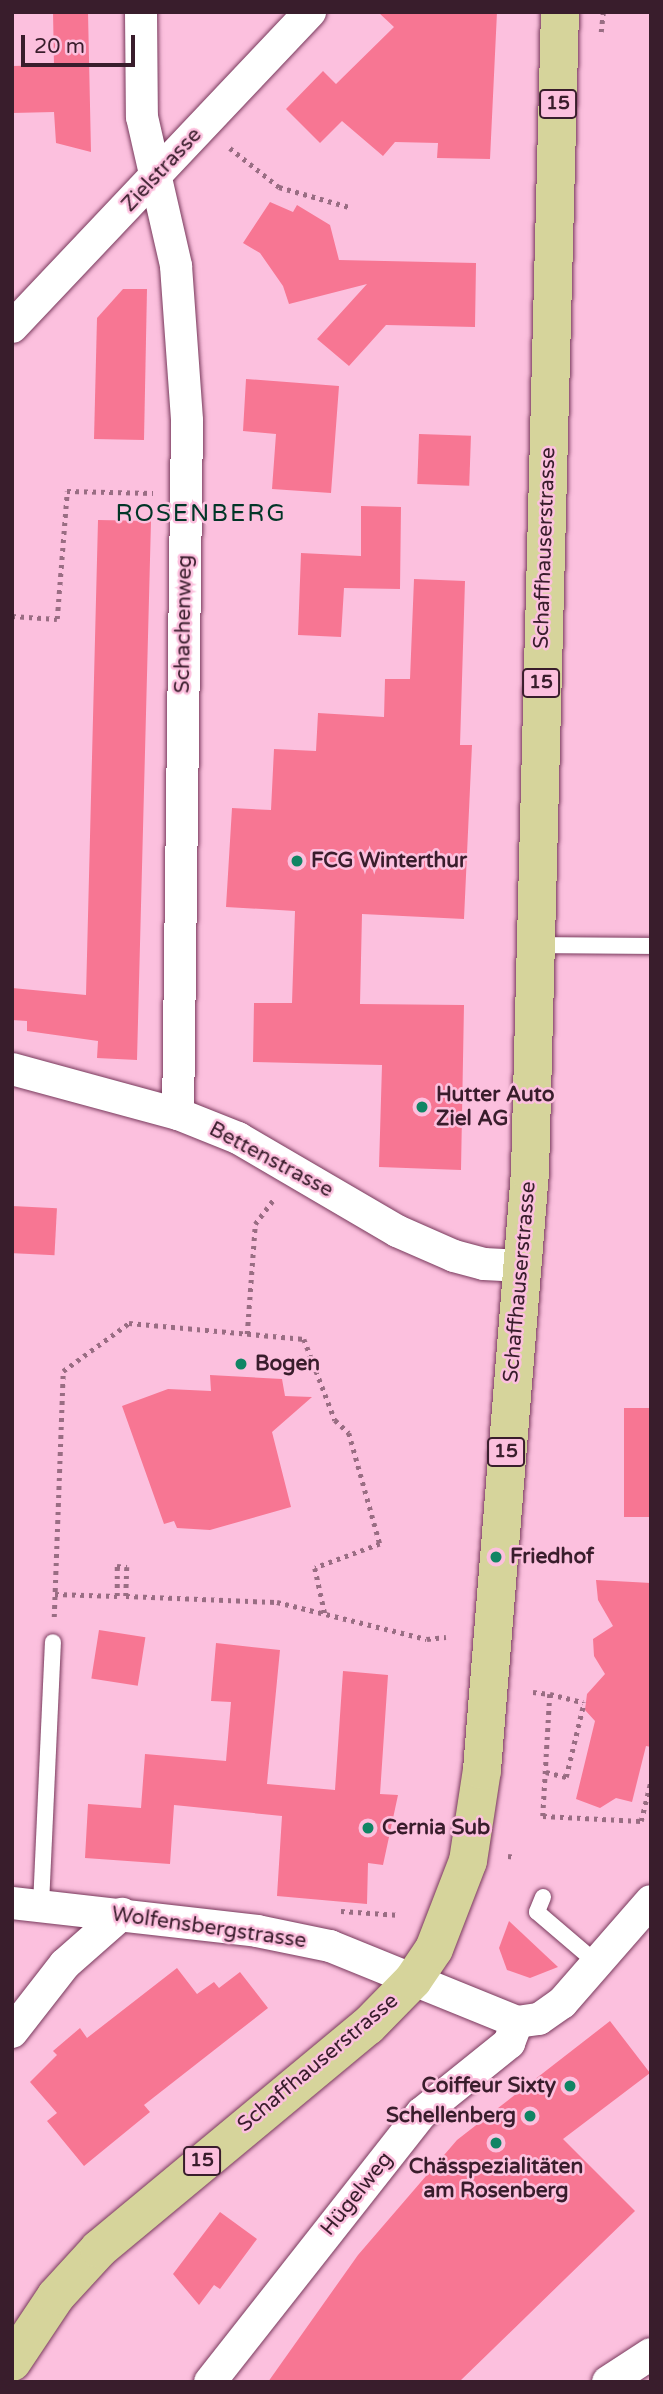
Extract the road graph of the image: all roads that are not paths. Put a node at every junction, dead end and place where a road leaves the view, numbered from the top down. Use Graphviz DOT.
graph roads {
  1 [pos="141,12"];
  2 [pos="310,12"];
  3 [pos="560,12"];
  4 [pos="158,175"];
  5 [pos="12,327"];
  6 [pos="533,945"];
  7 [pos="651,946"];
  8 [pos="12,1069"];
  9 [pos="178,1114"];
  10 [pos="522,1266"];
  11 [pos="53,1642"];
  12 [pos="543,1897"];
  13 [pos="651,1901"];
  14 [pos="27,1904"];
  15 [pos="122,1914"];
  16 [pos="599,1965"];
  17 [pos="414,1980"];
  18 [pos="517,2022"];
  19 [pos="12,2032"];
  20 [pos="651,2354"];
  21 [pos="12,2362"];
  22 [pos="210,2382"];
  23 [pos="608,2382"];
  1 -- 4 [label="street, Schachenweg"];
  2 -- 4 [label="street, Zielstrasse"];
  3 -- 6 [label="main road, Schaffhauserstrasse / 15"];
  4 -- 5 [label="street, Zielstrasse"];
  4 -- 9 [label="street, Schachenweg"];
  6 -- 7 [label="lane"];
  6 -- 10 [label="main road, Schaffhauserstrasse / 15"];
  8 -- 9 [label="street, Bettenstrasse"];
  9 -- 10 [label="street, Bettenstrasse"];
  10 -- 17 [label="main road, Schaffhauserstrasse / 15"];
  11 -- 14 [label="lane, Wolfensbergstrasse"];
  12 -- 16 [label="lane"];
  13 -- 16 [label="street"];
  14 -- 15 [label="street, Wolfensbergstrasse"];
  15 -- 17 [label="street, Wolfensbergstrasse"];
  15 -- 19 [label="street"];
  16 -- 18 [label="street"];
  17 -- 18 [label="street, Wolfensbergstrasse"];
  17 -- 21 [label="main road, Schaffhauserstrasse / 15"];
  18 -- 22 [label="street, Hügelweg"];
  20 -- 23 [label="street"];
}
